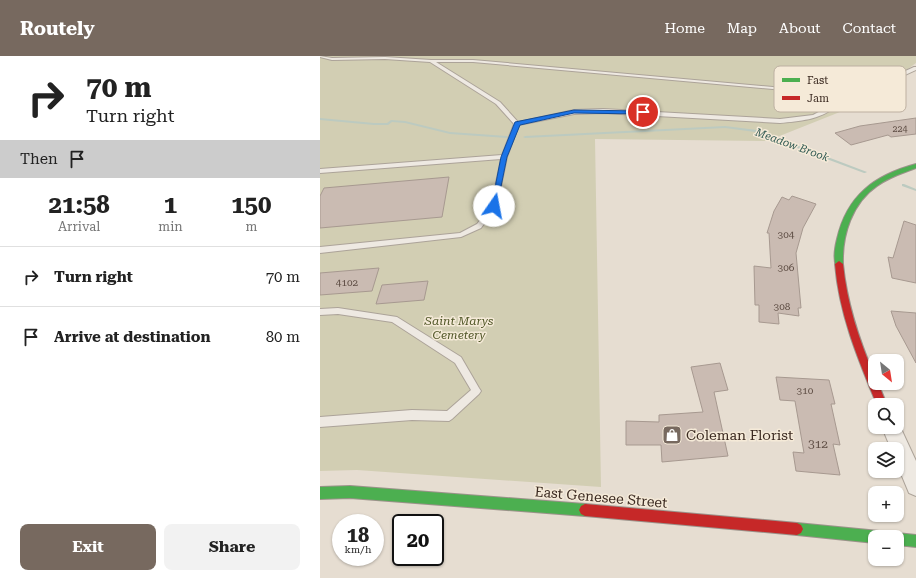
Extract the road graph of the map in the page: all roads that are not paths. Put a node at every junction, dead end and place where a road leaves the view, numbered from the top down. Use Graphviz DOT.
graph roads {
  1 [pos="320,56"];
  2 [pos="427,56"];
  3 [pos="431,61"];
  4 [pos="916,68"];
  5 [pos="906,73"];
  6 [pos="774,88"];
  7 [pos="827,112"];
  8 [pos="517,124"];
  9 [pos="504,157"];
  10 [pos="916,166"];
  11 [pos="320,171"];
  12 [pos="320,250"];
  13 [pos="320,312"];
  14 [pos="879,398"];
  15 [pos="320,422"];
  16 [pos="895,434"];
  17 [pos="916,486"];
  18 [pos="320,493"];
  19 [pos="868,536"];
  20 [pos="904,540"];
  21 [pos="916,541"];
  1 -- 3 [label="lane"];
  2 -- 3 [label="lane"];
  3 -- 6 [label="lane"];
  3 -- 8 [label="lane"];
  4 -- 5 [label="lane"];
  7 -- 8 [label="lane"];
  8 -- 9 [label="lane"];
  9 -- 11 [label="lane"];
  9 -- 12 [label="lane"];
  10 -- 14 [label="main road"];
  13 -- 15 [label="lane"];
  16 -- 17 [label="street"];
  18 -- 19 [label="main road, East Genesee Street"];
  20 -- 21 [label="main road"];
}
